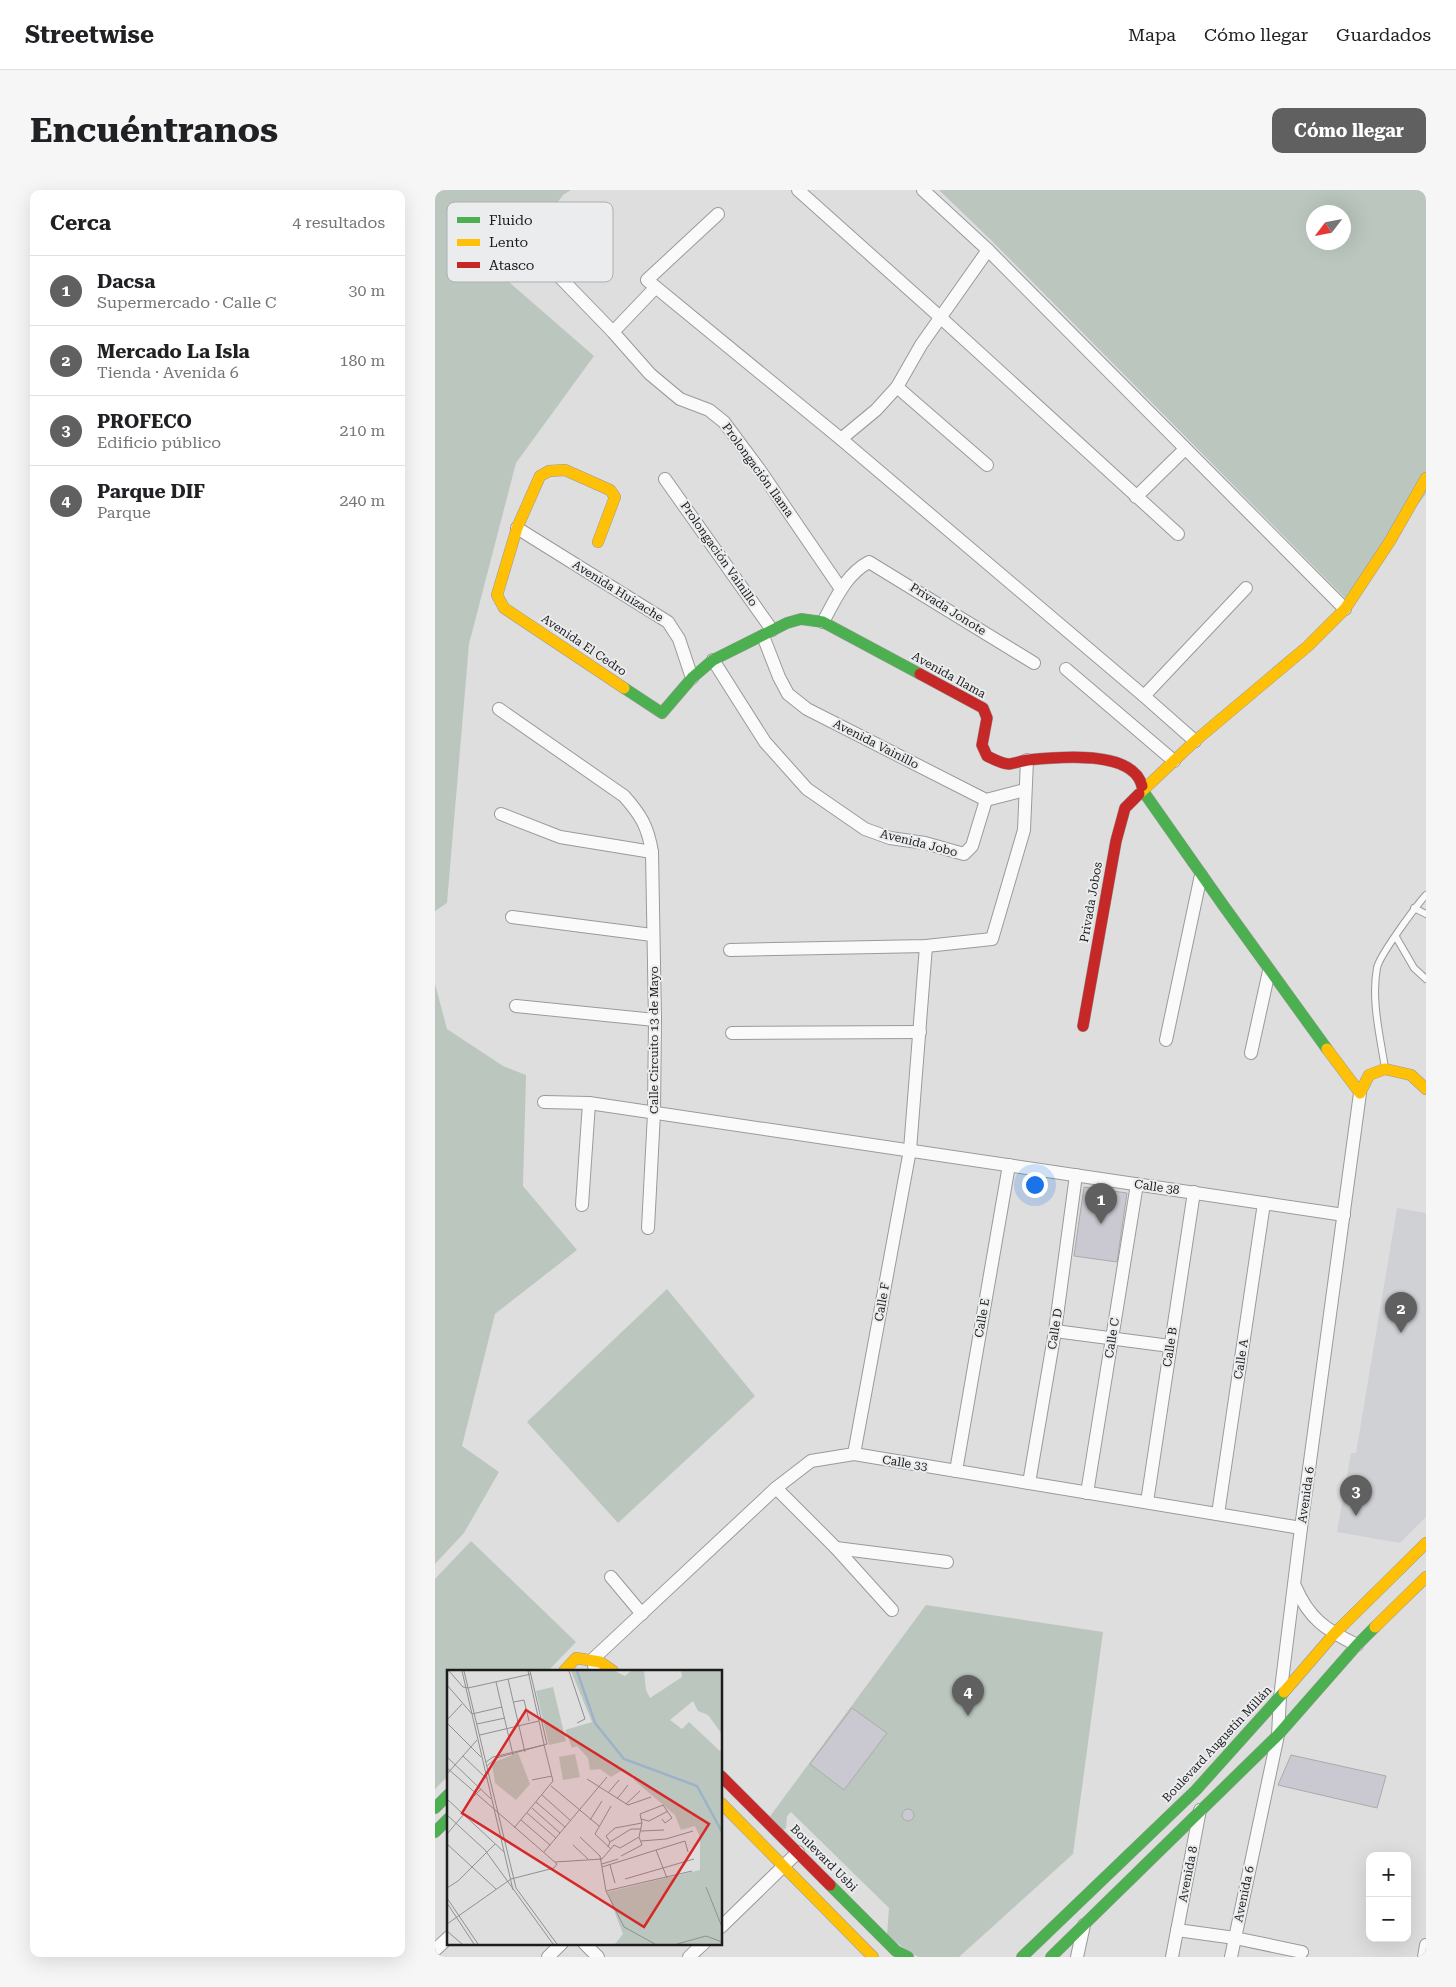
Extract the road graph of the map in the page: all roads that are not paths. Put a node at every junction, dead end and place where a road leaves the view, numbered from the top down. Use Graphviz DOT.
graph roads {
  1 [pos="798,190"];
  2 [pos="923,190"];
  3 [pos="718,214"];
  4 [pos="988,250"];
  5 [pos="565,282"];
  6 [pos="655,288"];
  7 [pos="941,317"];
  8 [pos="613,332"];
  9 [pos="897,387"];
  10 [pos="841,440"];
  11 [pos="1185,449"];
  12 [pos="987,465"];
  13 [pos="665,478"];
  14 [pos="1426,478"];
  15 [pos="1136,497"];
  16 [pos="517,528"];
  17 [pos="1178,534"];
  18 [pos="598,542"];
  19 [pos="841,588"];
  20 [pos="1246,588"];
  21 [pos="1345,609"];
  22 [pos="823,622"];
  23 [pos="768,633"];
  24 [pos="713,660"];
  25 [pos="1034,663"];
  26 [pos="1066,669"];
  27 [pos="692,678"];
  28 [pos="1144,696"];
  29 [pos="499,709"];
  30 [pos="1195,741"];
  31 [pos="1027,760"];
  32 [pos="1174,761"];
  33 [pos="1025,790"];
  34 [pos="1143,791"];
  35 [pos="987,800"];
  36 [pos="501,814"];
  37 [pos="652,852"];
  38 [pos="1201,875"];
  39 [pos="1426,895"];
  40 [pos="1414,908"];
  41 [pos="1426,914"];
  42 [pos="513,917"];
  43 [pos="652,935"];
  44 [pos="1396,937"];
  45 [pos="926,946"];
  46 [pos="730,950"];
  47 [pos="1269,971"];
  48 [pos="1426,979"];
  49 [pos="516,1006"];
  50 [pos="655,1020"];
  51 [pos="1083,1026"];
  52 [pos="920,1032"];
  53 [pos="732,1033"];
  54 [pos="1166,1040"];
  55 [pos="1251,1053"];
  56 [pos="1385,1069"];
  57 [pos="1426,1089"];
  58 [pos="1360,1093"];
  59 [pos="544,1102"];
  60 [pos="589,1103"];
  61 [pos="654,1113"];
  62 [pos="910,1150"];
  63 [pos="1009,1165"];
  64 [pos="1076,1175"];
  65 [pos="1137,1184"];
  66 [pos="1193,1192"];
  67 [pos="1265,1203"];
  68 [pos="583,1205"];
  69 [pos="1344,1215"];
  70 [pos="648,1228"];
  71 [pos="1055,1331"];
  72 [pos="1113,1338"];
  73 [pos="1170,1346"];
  74 [pos="854,1454"];
  75 [pos="956,1471"];
  76 [pos="1029,1483"];
  77 [pos="776,1488"];
  78 [pos="1087,1493"];
  79 [pos="1147,1502"];
  80 [pos="1218,1514"];
  81 [pos="1301,1528"];
  82 [pos="1426,1543"];
  83 [pos="836,1548"];
  84 [pos="947,1562"];
  85 [pos="611,1577"];
  86 [pos="1426,1577"];
  87 [pos="1294,1584"];
  88 [pos="892,1610"];
  89 [pos="642,1614"];
  90 [pos="1334,1634"];
  91 [pos="1357,1645"];
  92 [pos="594,1665"];
  93 [pos="565,1670"];
  94 [pos="612,1670"];
  95 [pos="1280,1697"];
  96 [pos="1278,1735"];
  97 [pos="723,1780"];
  98 [pos="1196,1790"];
  99 [pos="723,1805"];
  100 [pos="1200,1812"];
  101 [pos="447,1820"];
  102 [pos="435,1832"];
  103 [pos="798,1852"];
  104 [pos="784,1867"];
  105 [pos="723,1925"];
  106 [pos="1084,1925"];
  107 [pos="1177,1930"];
  108 [pos="1235,1938"];
  109 [pos="447,1939"];
  110 [pos="561,1944"];
  111 [pos="585,1944"];
  112 [pos="703,1944"];
  113 [pos="1426,1945"];
  114 [pos="435,1950"];
  115 [pos="1302,1952"];
  116 [pos="548,1957"];
  117 [pos="598,1957"];
  118 [pos="689,1957"];
  119 [pos="873,1957"];
  120 [pos="908,1957"];
  121 [pos="1022,1957"];
  122 [pos="1051,1957"];
  123 [pos="1077,1957"];
  124 [pos="1172,1957"];
  125 [pos="1231,1957"];
  126 [pos="1424,1957"];
  1 -- 7 [label="street"];
  2 -- 4 [label="street"];
  3 -- 6 [label="street"];
  4 -- 7 [label="street"];
  4 -- 11 [label="street"];
  5 -- 8 [label="street, Prolongación Ilama"];
  6 -- 8 [label="street"];
  6 -- 10 [label="street"];
  7 -- 9 [label="street"];
  7 -- 15 [label="street"];
  8 -- 19 [label="street, Prolongación Ilama"];
  9 -- 10 [label="street"];
  9 -- 12 [label="street"];
  10 -- 28 [label="street"];
  11 -- 15 [label="street"];
  11 -- 21 [label="street"];
  13 -- 23 [label="street, Prolongación Vainillo"];
  14 -- 21 [label="street, Privada Jobos"];
  15 -- 17 [label="street"];
  16 -- 18 [label="street"];
  16 -- 27 [label="street, Avenida Huizache"];
  16 -- 27 [label="street, Avenida El Cedro"];
  19 -- 22 [label="street"];
  19 -- 25 [label="street, Privada Jonote"];
  20 -- 28 [label="street"];
  21 -- 30 [label="street, Privada Jobos"];
  22 -- 23 [label="street"];
  22 -- 31 [label="street, Avenida Ilama"];
  23 -- 24 [label="street"];
  23 -- 35 [label="street, Avenida Vainillo"];
  24 -- 27 [label="street"];
  24 -- 35 [label="street, Avenida Jobo"];
  26 -- 32 [label="street"];
  28 -- 30 [label="street"];
  29 -- 37 [label="street, Calle Circuito 13 de Mayo"];
  30 -- 32 [label="street, Privada Jobos"];
  31 -- 33 [label="street"];
  31 -- 34 [label="street, Avenida Ilama"];
  32 -- 34 [label="street, Privada Jobos"];
  33 -- 35 [label="street"];
  33 -- 45 [label="street"];
  34 -- 38 [label="street, Avenida Ilama"];
  34 -- 51 [label="street, Privada Jobos"];
  36 -- 37 [label="street"];
  37 -- 43 [label="street, Calle Circuito 13 de Mayo"];
  38 -- 47 [label="street, Avenida Ilama"];
  38 -- 54 [label="street"];
  39 -- 40 [label="lane"];
  40 -- 41 [label="lane"];
  40 -- 44 [label="lane"];
  42 -- 43 [label="street"];
  43 -- 50 [label="street, Calle Circuito 13 de Mayo"];
  44 -- 48 [label="lane"];
  44 -- 56 [label="lane"];
  45 -- 46 [label="street"];
  45 -- 52 [label="street, Calle F"];
  47 -- 55 [label="street"];
  47 -- 58 [label="street, Avenida Ilama"];
  49 -- 50 [label="street"];
  50 -- 61 [label="street, Calle Circuito 13 de Mayo"];
  52 -- 53 [label="street"];
  52 -- 62 [label="street, Calle F"];
  56 -- 57 [label="street"];
  56 -- 58 [label="street, Avenida 6"];
  58 -- 69 [label="street, Avenida 6"];
  59 -- 60 [label="street, Calle 38"];
  60 -- 61 [label="street, Calle 38"];
  60 -- 68 [label="street"];
  61 -- 62 [label="street, Calle 38"];
  61 -- 70 [label="street, Calle Circuito 13 de Mayo"];
  62 -- 63 [label="street, Calle 38"];
  62 -- 74 [label="street, Calle F"];
  63 -- 64 [label="street, Calle 38"];
  63 -- 75 [label="street, Calle E"];
  64 -- 65 [label="street, Calle 38"];
  64 -- 71 [label="street, Calle D"];
  65 -- 66 [label="street, Calle 38"];
  65 -- 72 [label="street, Calle C"];
  66 -- 67 [label="street, Calle 38"];
  66 -- 73 [label="street, Calle B"];
  67 -- 69 [label="street, Calle 38"];
  67 -- 80 [label="street, Calle A"];
  69 -- 81 [label="street, Avenida 6"];
  71 -- 72 [label="street"];
  71 -- 76 [label="street, Calle D"];
  72 -- 73 [label="street"];
  72 -- 78 [label="street, Calle C"];
  73 -- 79 [label="street, Calle B"];
  74 -- 75 [label="street, Calle 33"];
  74 -- 77 [label="street, Calle 33"];
  75 -- 76 [label="street, Calle 33"];
  76 -- 78 [label="street, Calle 33"];
  77 -- 83 [label="street"];
  77 -- 89 [label="street, Calle 33"];
  78 -- 79 [label="street, Calle 33"];
  79 -- 80 [label="street, Calle 33"];
  80 -- 81 [label="street, Calle 33"];
  81 -- 87 [label="street, Avenida 6"];
  82 -- 90 [label="street, Boulevard Augustín Millán"];
  83 -- 84 [label="street"];
  83 -- 88 [label="street"];
  85 -- 89 [label="street"];
  86 -- 91 [label="street"];
  87 -- 90 [label="street"];
  87 -- 95 [label="street, Avenida 6"];
  89 -- 92 [label="street, Calle 33"];
  90 -- 91 [label="street"];
  90 -- 95 [label="street, Boulevard Augustín Millán"];
  91 -- 96 [label="street"];
  92 -- 93 [label="street"];
  92 -- 94 [label="street"];
  95 -- 96 [label="street, Avenida 6"];
  95 -- 98 [label="street, Boulevard Augustín Millán"];
  96 -- 100 [label="street"];
  96 -- 108 [label="street, Avenida 6"];
  97 -- 103 [label="street, Boulevard Usbi"];
  98 -- 100 [label="street, Avenida 8"];
  98 -- 121 [label="street, Boulevard Augustín Millán"];
  99 -- 104 [label="street"];
  100 -- 106 [label="street"];
  100 -- 107 [label="street, Avenida 8"];
  101 -- 102 [label="street"];
  103 -- 104 [label="street"];
  103 -- 120 [label="street, Boulevard Usbi"];
  104 -- 105 [label="street"];
  104 -- 119 [label="street"];
  106 -- 122 [label="street"];
  106 -- 123 [label="street"];
  107 -- 108 [label="street"];
  107 -- 124 [label="street, Avenida 8"];
  108 -- 115 [label="street"];
  108 -- 125 [label="street, Avenida 6"];
  109 -- 114 [label="street"];
  110 -- 116 [label="street"];
  111 -- 117 [label="street"];
  112 -- 118 [label="street"];
  113 -- 126 [label="street"];
}
